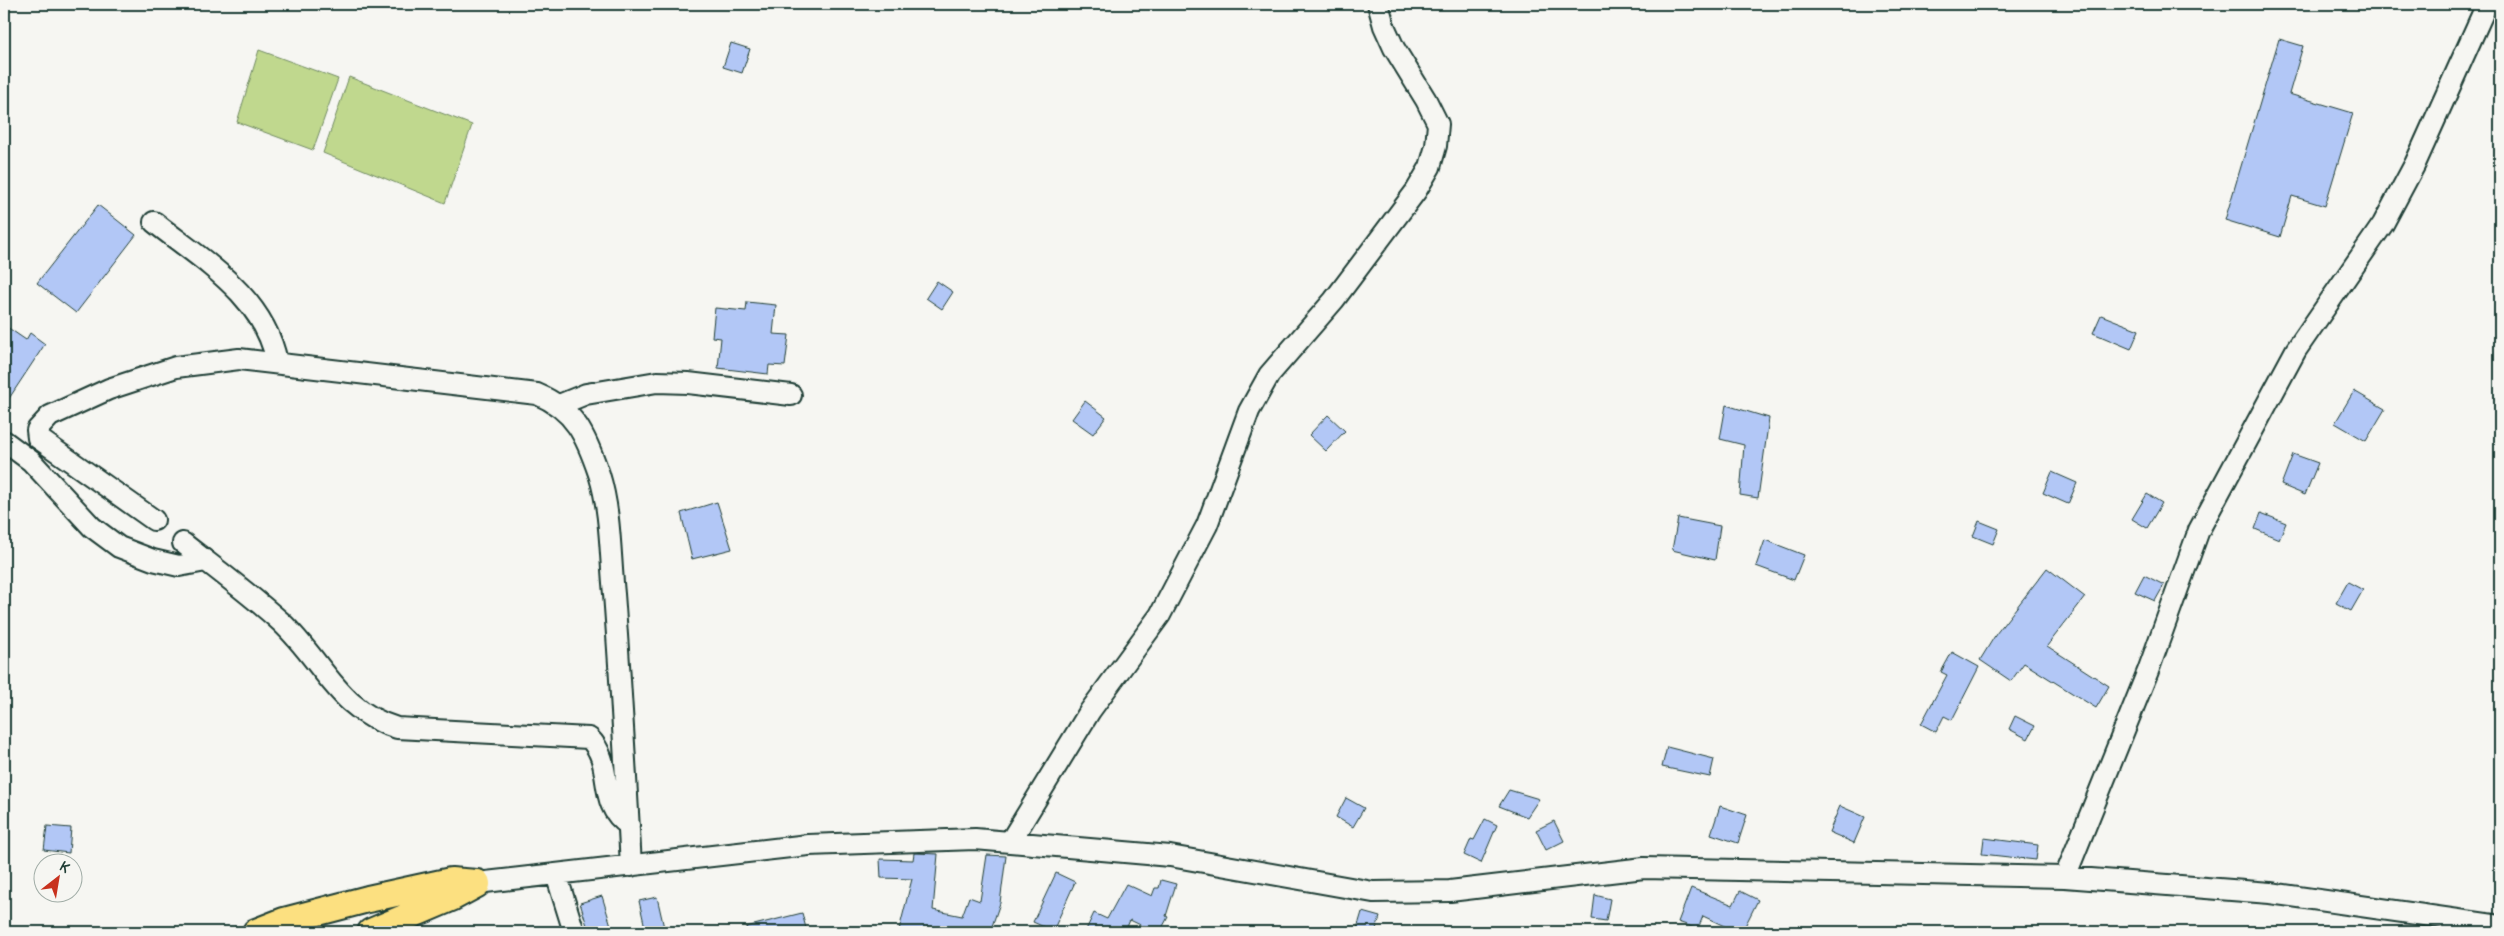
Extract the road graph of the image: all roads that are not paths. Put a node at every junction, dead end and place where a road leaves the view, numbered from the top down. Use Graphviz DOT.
graph roads {
  1 [pos="1378,4"];
  2 [pos="2487,4"];
  3 [pos="154,222"];
  4 [pos="277,362"];
  5 [pos="791,395"];
  6 [pos="559,405"];
  7 [pos="4,441"];
  8 [pos="154,520"];
  9 [pos="183,543"];
  10 [pos="206,561"];
  11 [pos="629,825"];
  12 [pos="1010,842"];
  13 [pos="631,866"];
  14 [pos="556,874"];
  15 [pos="2065,877"];
  16 [pos="477,883"];
  17 [pos="2500,926"];
  18 [pos="256,932"];
  19 [pos="371,932"];
  20 [pos="574,932"];
  1 -- 12 [label="street"];
  2 -- 15 [label="street"];
  3 -- 4 [label="street"];
  4 -- 6 [label="street"];
  4 -- 8 [label="street"];
  5 -- 6 [label="street"];
  6 -- 11 [label="street"];
  7 -- 10 [label="street"];
  9 -- 10 [label="street"];
  10 -- 11 [label="street"];
  11 -- 13 [label="street"];
  12 -- 13 [label="street"];
  12 -- 15 [label="street"];
  13 -- 14 [label="street"];
  14 -- 16 [label="street"];
  14 -- 20 [label="street"];
  15 -- 17 [label="street"];
  16 -- 18 [label="main road"];
  16 -- 19 [label="main road"];
}
